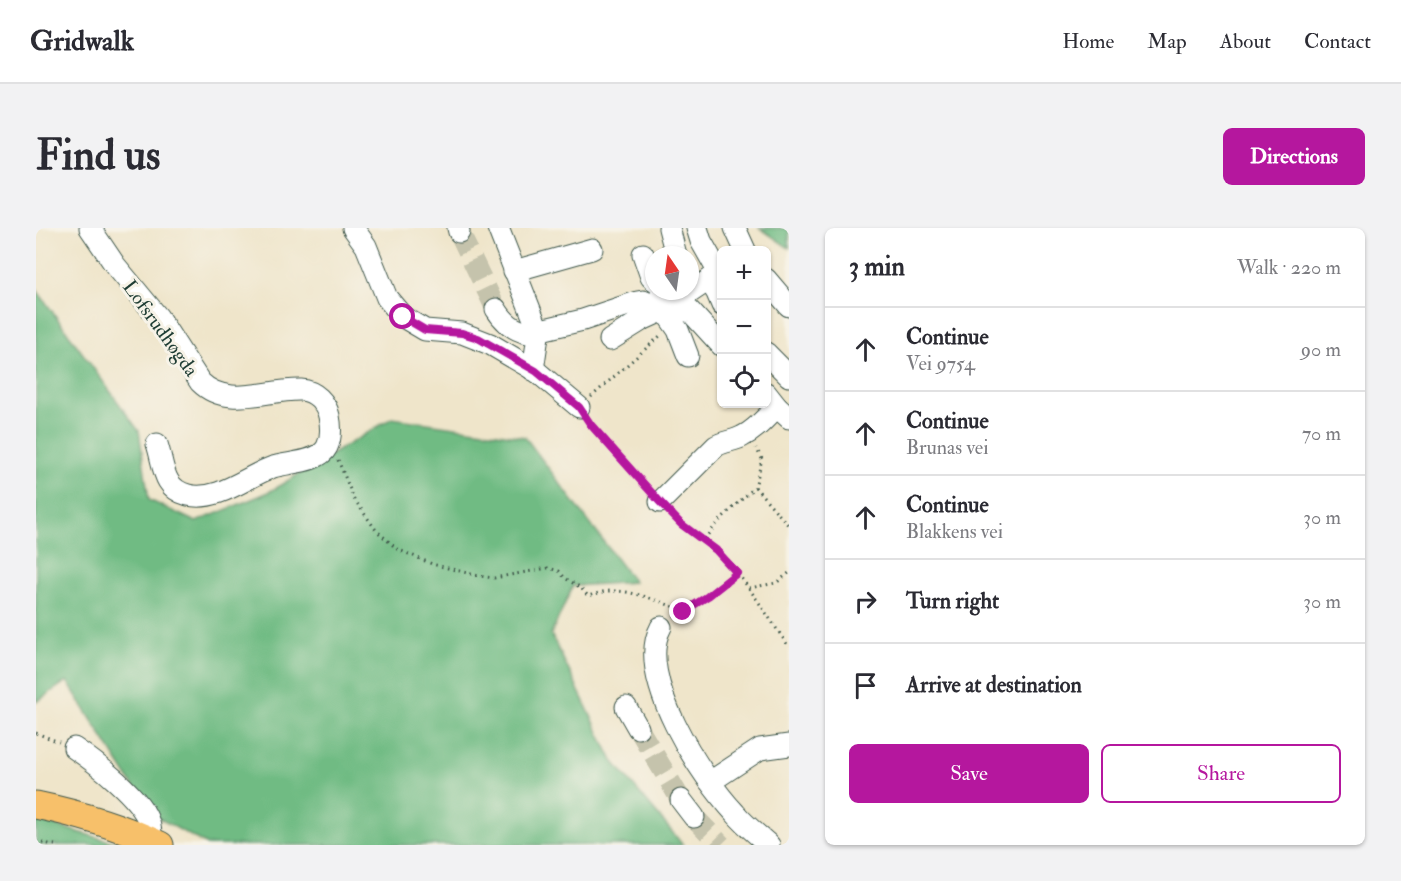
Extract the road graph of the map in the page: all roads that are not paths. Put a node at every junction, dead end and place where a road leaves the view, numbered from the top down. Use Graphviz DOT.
graph roads {
  1 [pos="90,228"];
  2 [pos="353,228"];
  3 [pos="498,228"];
  4 [pos="669,228"];
  5 [pos="697,228"];
  6 [pos="735,228"];
  7 [pos="674,246"];
  8 [pos="743,246"];
  9 [pos="592,249"];
  10 [pos="643,254"];
  11 [pos="645,260"];
  12 [pos="514,270"];
  13 [pos="716,274"];
  14 [pos="699,285"];
  15 [pos="771,285"];
  16 [pos="720,300"];
  17 [pos="662,301"];
  18 [pos="789,306"];
  19 [pos="496,309"];
  20 [pos="537,331"];
  21 [pos="610,340"];
  22 [pos="717,341"];
  23 [pos="767,354"];
  24 [pos="688,356"];
  25 [pos="533,370"];
  26 [pos="789,376"];
  27 [pos="778,406"];
  28 [pos="579,407"];
  29 [pos="157,444"];
  30 [pos="660,502"];
  31 [pos="661,627"];
  32 [pos="626,707"];
  33 [pos="638,728"];
  34 [pos="789,745"];
  35 [pos="74,748"];
  36 [pos="710,782"];
  37 [pos="681,800"];
  38 [pos="36,806"];
  39 [pos="694,817"];
  40 [pos="156,843"];
  41 [pos="769,845"];
  1 -- 29 [label="street, Lofsrudhøgda"];
  2 -- 25 [label="street"];
  3 -- 12 [label="street"];
  4 -- 7 [label="street"];
  5 -- 13 [label="street"];
  6 -- 8 [label="street"];
  9 -- 12 [label="street"];
  10 -- 11 [label="street"];
  12 -- 20 [label="street"];
  13 -- 14 [label="street"];
  13 -- 16 [label="street"];
  15 -- 18 [label="street"];
  17 -- 20 [label="street"];
  17 -- 21 [label="street"];
  17 -- 22 [label="street"];
  17 -- 24 [label="street"];
  19 -- 20 [label="street"];
  20 -- 25 [label="street"];
  23 -- 26 [label="street"];
  25 -- 28 [label="street"];
  27 -- 30 [label="street"];
  31 -- 36 [label="street"];
  32 -- 33 [label="street"];
  34 -- 36 [label="street"];
  35 -- 40 [label="street"];
  36 -- 41 [label="street"];
  37 -- 39 [label="street"];
  38 -- 40 [label="main road"];
}
